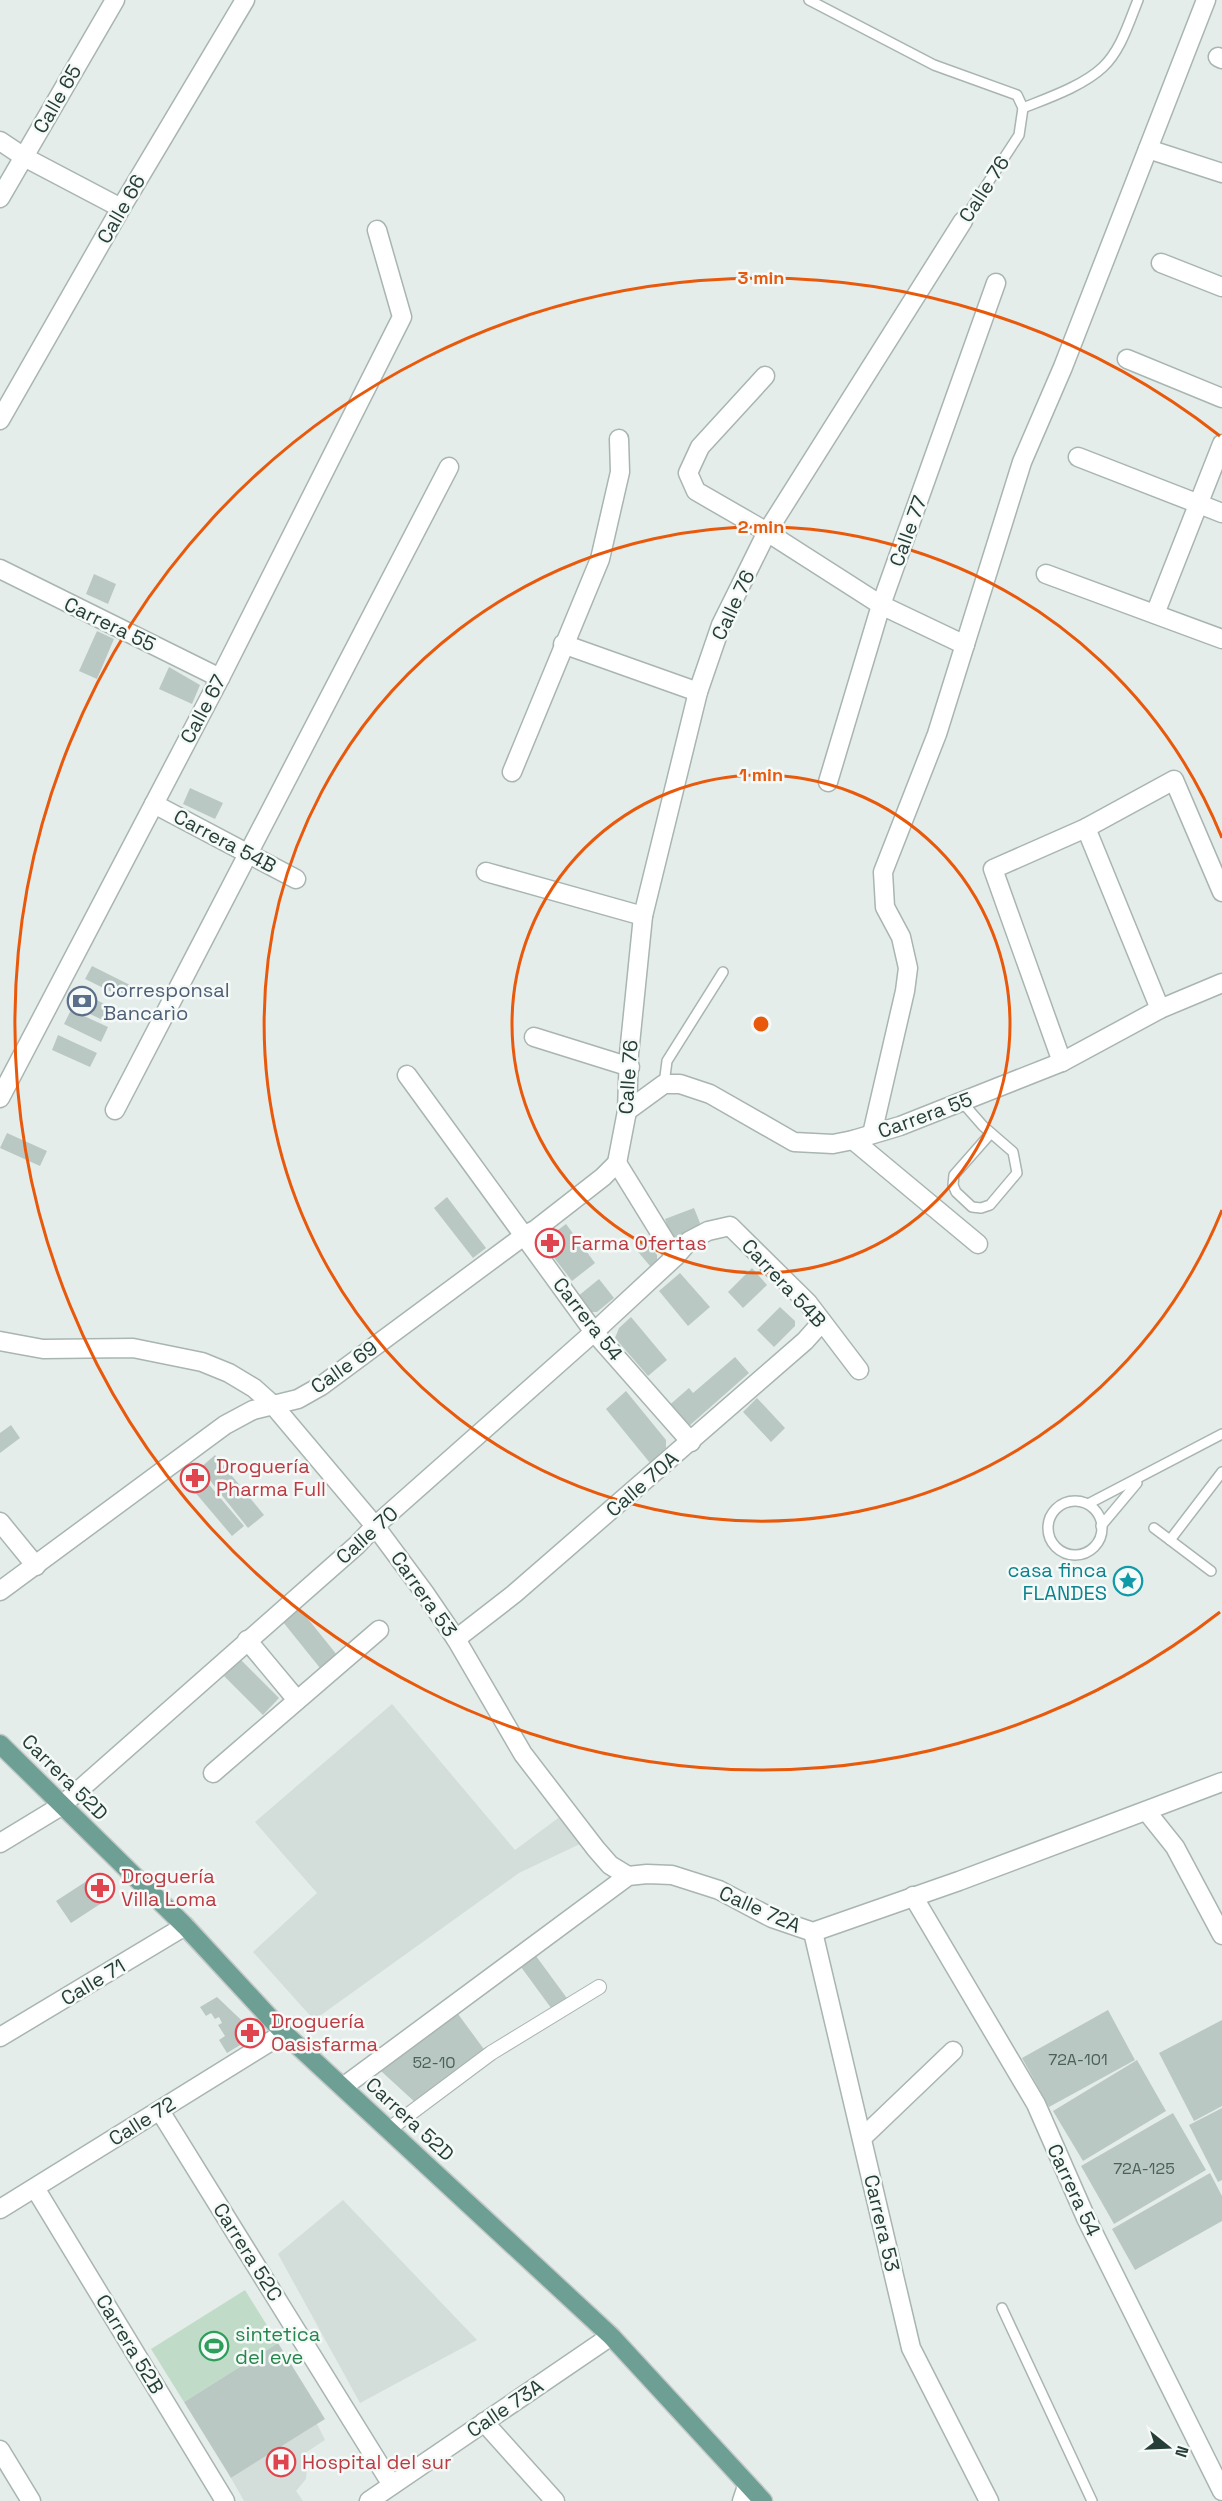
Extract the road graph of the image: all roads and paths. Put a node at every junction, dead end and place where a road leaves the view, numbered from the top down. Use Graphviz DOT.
graph roads {
  1 [pos="115,0"];
  2 [pos="245,0"];
  3 [pos="809,0"];
  4 [pos="1138,0"];
  5 [pos="1206,0"];
  6 [pos="1023,108"];
  7 [pos="0,141"];
  8 [pos="1148,149"];
  9 [pos="24,157"];
  10 [pos="1222,173"];
  11 [pos="0,198"];
  12 [pos="121,208"];
  13 [pos="963,221"];
  14 [pos="377,230"];
  15 [pos="1161,263"];
  16 [pos="996,284"];
  17 [pos="1222,287"];
  18 [pos="1127,359"];
  19 [pos="765,376"];
  20 [pos="1222,398"];
  21 [pos="0,420"];
  22 [pos="619,439"];
  23 [pos="1222,444"];
  24 [pos="1078,457"];
  25 [pos="449,467"];
  26 [pos="1199,504"];
  27 [pos="1222,513"];
  28 [pos="767,532"];
  29 [pos="0,569"];
  30 [pos="1046,574"];
  31 [pos="881,605"];
  32 [pos="1155,614"];
  33 [pos="1222,639"];
  34 [pos="563,644"];
  35 [pos="965,645"];
  36 [pos="220,678"];
  37 [pos="698,692"];
  38 [pos="512,772"];
  39 [pos="828,782"];
  40 [pos="154,804"];
  41 [pos="1086,828"];
  42 [pos="249,854"];
  43 [pos="486,872"];
  44 [pos="296,879"];
  45 [pos="1222,892"];
  46 [pos="643,916"];
  47 [pos="723,972"];
  48 [pos="1222,983"];
  49 [pos="1160,1009"];
  50 [pos="534,1038"];
  51 [pos="1062,1062"];
  52 [pos="630,1066"];
  53 [pos="407,1075"];
  54 [pos="664,1084"];
  55 [pos="0,1098"];
  56 [pos="962,1102"];
  57 [pos="116,1110"];
  58 [pos="627,1111"];
  59 [pos="991,1133"];
  60 [pos="872,1134"];
  61 [pos="853,1140"];
  62 [pos="617,1163"];
  63 [pos="730,1226"];
  64 [pos="525,1235"];
  65 [pos="978,1244"];
  66 [pos="675,1257"];
  67 [pos="822,1322"];
  68 [pos="594,1332"];
  69 [pos="0,1341"];
  70 [pos="859,1370"];
  71 [pos="273,1405"];
  72 [pos="1222,1434"];
  73 [pos="691,1442"];
  74 [pos="1222,1472"];
  75 [pos="1140,1479"];
  76 [pos="1088,1504"];
  77 [pos="0,1521"];
  78 [pos="375,1526"];
  79 [pos="1101,1526"];
  80 [pos="1154,1528"];
  81 [pos="1170,1540"];
  82 [pos="36,1566"];
  83 [pos="1211,1570"];
  84 [pos="0,1591"];
  85 [pos="379,1630"];
  86 [pos="456,1639"];
  87 [pos="247,1640"];
  88 [pos="297,1700"];
  89 [pos="0,1744"];
  90 [pos="213,1773"];
  91 [pos="1222,1782"];
  92 [pos="61,1806"];
  93 [pos="1147,1812"];
  94 [pos="0,1843"];
  95 [pos="628,1876"];
  96 [pos="913,1896"];
  97 [pos="185,1926"];
  98 [pos="813,1932"];
  99 [pos="1222,1935"];
  100 [pos="599,1987"];
  101 [pos="284,2033"];
  102 [pos="0,2037"];
  103 [pos="953,2051"];
  104 [pos="343,2087"];
  105 [pos="160,2110"];
  106 [pos="388,2130"];
  107 [pos="862,2138"];
  108 [pos="35,2188"];
  109 [pos="0,2209"];
  110 [pos="1002,2308"];
  111 [pos="611,2336"];
  112 [pos="484,2422"];
  113 [pos="0,2450"];
  114 [pos="392,2485"];
  115 [pos="1222,2491"];
  116 [pos="745,2493"];
  117 [pos="31,2501"];
  118 [pos="225,2501"];
  119 [pos="369,2501"];
  120 [pos="555,2501"];
  121 [pos="763,2501"];
  122 [pos="989,2501"];
  123 [pos="1092,2501"];
  1 -- 9 [label="street, Calle 65"];
  2 -- 12 [label="street, Calle 66"];
  3 -- 6 [label="lane"];
  4 -- 6 [label="lane"];
  5 -- 8 [label="street"];
  6 -- 13 [label="lane, Calle 76"];
  7 -- 9 [label="street"];
  8 -- 10 [label="street"];
  8 -- 35 [label="street"];
  9 -- 11 [label="street, Calle 65"];
  9 -- 12 [label="street"];
  12 -- 21 [label="street, Calle 66"];
  13 -- 28 [label="street, Calle 76"];
  14 -- 36 [label="street, Calle 67"];
  15 -- 17 [label="street"];
  16 -- 31 [label="street, Calle 77"];
  18 -- 20 [label="street"];
  19 -- 28 [label="street"];
  22 -- 34 [label="street"];
  23 -- 26 [label="street"];
  24 -- 26 [label="street"];
  25 -- 42 [label="street"];
  26 -- 27 [label="street"];
  26 -- 32 [label="street"];
  28 -- 31 [label="street"];
  28 -- 37 [label="street, Calle 76"];
  29 -- 36 [label="street, Carrera 55"];
  30 -- 32 [label="street"];
  31 -- 35 [label="street"];
  31 -- 39 [label="street, Calle 77"];
  32 -- 33 [label="street"];
  34 -- 37 [label="street"];
  34 -- 38 [label="street"];
  35 -- 60 [label="street"];
  36 -- 40 [label="street, Calle 67"];
  37 -- 46 [label="street, Calle 76"];
  40 -- 42 [label="street, Carrera 54B"];
  40 -- 55 [label="street, Calle 67"];
  41 -- 45 [label="street"];
  41 -- 49 [label="street"];
  41 -- 51 [label="street"];
  42 -- 44 [label="street, Carrera 54B"];
  42 -- 57 [label="street"];
  43 -- 46 [label="street"];
  46 -- 52 [label="street, Calle 76"];
  47 -- 54 [label="lane"];
  48 -- 49 [label="street, Carrera 55"];
  49 -- 51 [label="street, Carrera 55"];
  50 -- 52 [label="street"];
  51 -- 56 [label="street, Carrera 55"];
  52 -- 58 [label="street, Calle 76"];
  53 -- 64 [label="street, Carrera 54"];
  54 -- 58 [label="street"];
  54 -- 61 [label="street, Carrera 55"];
  56 -- 59 [label="lane"];
  56 -- 60 [label="street, Carrera 55"];
  58 -- 62 [label="street, Calle 76"];
  59 -- 59 [label="lane"];
  60 -- 61 [label="street, Carrera 55"];
  61 -- 65 [label="street"];
  62 -- 64 [label="street, Calle 69"];
  62 -- 66 [label="street"];
  63 -- 66 [label="street, Calle 70"];
  63 -- 67 [label="street, Carrera 54B"];
  64 -- 68 [label="street, Carrera 54"];
  64 -- 71 [label="street, Calle 69"];
  66 -- 68 [label="street, Calle 70"];
  67 -- 70 [label="street, Carrera 54B"];
  67 -- 73 [label="street, Calle 70A"];
  68 -- 73 [label="street, Carrera 54"];
  68 -- 78 [label="street, Calle 70"];
  69 -- 71 [label="street, Carrera 53"];
  71 -- 78 [label="street, Carrera 53"];
  71 -- 82 [label="street, Calle 69"];
  72 -- 75 [label="lane"];
  73 -- 86 [label="street, Calle 70A"];
  74 -- 81 [label="lane"];
  75 -- 76 [label="lane"];
  75 -- 79 [label="lane"];
  76 -- 79 [label="lane"];
  76 -- 79 [label="lane"];
  77 -- 82 [label="street"];
  78 -- 86 [label="street, Carrera 53"];
  78 -- 87 [label="street, Calle 70"];
  80 -- 81 [label="lane"];
  81 -- 83 [label="lane"];
  82 -- 84 [label="street, Calle 69"];
  85 -- 88 [label="street"];
  86 -- 95 [label="street, Carrera 53"];
  87 -- 88 [label="street"];
  87 -- 92 [label="street, Calle 70"];
  88 -- 90 [label="street"];
  89 -- 92 [label="main road, Carrera 52D"];
  91 -- 93 [label="street, Calle 72A"];
  92 -- 94 [label="street, Calle 70"];
  92 -- 97 [label="main road, Carrera 52D"];
  93 -- 96 [label="street, Calle 72A"];
  93 -- 99 [label="street"];
  95 -- 98 [label="street, Calle 72A"];
  95 -- 104 [label="street"];
  96 -- 98 [label="street, Calle 72A"];
  96 -- 115 [label="street, Carrera 54"];
  97 -- 101 [label="main road, Carrera 52D"];
  97 -- 102 [label="street, Calle 71"];
  98 -- 107 [label="street, Carrera 53"];
  100 -- 106 [label="street"];
  101 -- 104 [label="main road, Carrera 52D"];
  101 -- 105 [label="street, Calle 72"];
  103 -- 107 [label="street"];
  104 -- 106 [label="main road, Carrera 52D"];
  105 -- 108 [label="street, Calle 72"];
  105 -- 114 [label="street, Carrera 52C"];
  106 -- 111 [label="main road, Carrera 52D"];
  107 -- 122 [label="street, Carrera 53"];
  108 -- 109 [label="street, Calle 72"];
  108 -- 118 [label="street, Carrera 52B"];
  110 -- 123 [label="lane"];
  111 -- 112 [label="street, Calle 73A"];
  111 -- 116 [label="main road, Carrera 52D"];
  112 -- 114 [label="street, Calle 73A"];
  112 -- 120 [label="street"];
  113 -- 117 [label="street"];
  114 -- 119 [label="street, Calle 73A"];
  116 -- 121 [label="main road, Carrera 52D"];
}
